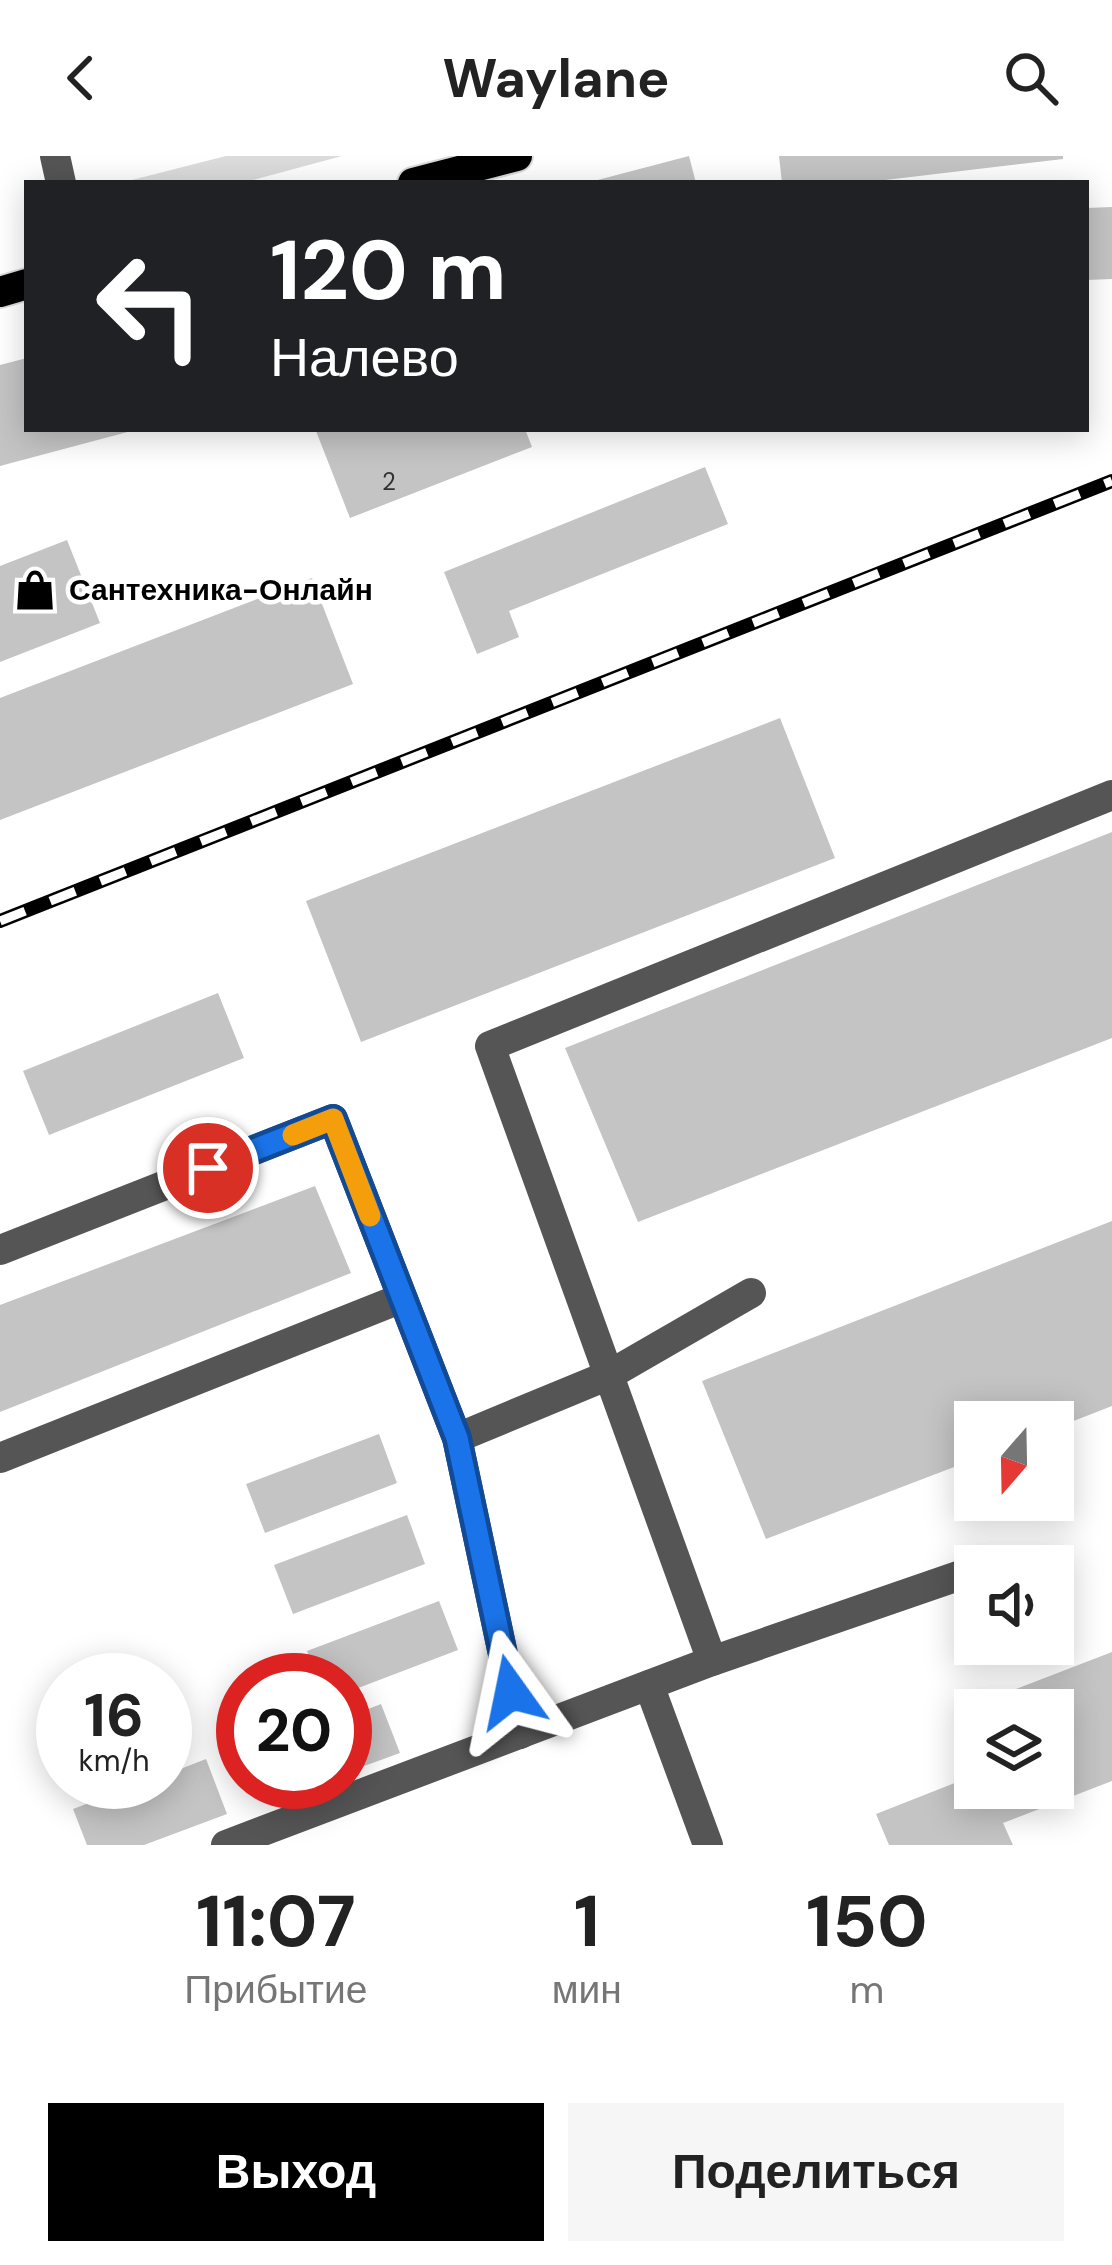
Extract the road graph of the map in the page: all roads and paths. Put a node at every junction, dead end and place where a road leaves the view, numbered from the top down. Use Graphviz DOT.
graph roads {
  1 [pos="517,156"];
  2 [pos="425,180"];
  3 [pos="1112,795"];
  4 [pos="0,1250"];
  5 [pos="751,1293"];
  6 [pos="402,1298"];
  7 [pos="609,1376"];
  8 [pos="457,1438"];
  9 [pos="0,1458"];
  10 [pos="954,1578"];
  11 [pos="712,1661"];
  12 [pos="649,1684"];
  13 [pos="520,1734"];
  14 [pos="226,1845"];
  15 [pos="708,1845"];
  1 -- 2 [label="main road"];
  3 -- 7 [label="lane"];
  4 -- 6 [label="lane"];
  5 -- 7 [label="lane"];
  6 -- 8 [label="lane"];
  6 -- 9 [label="lane"];
  7 -- 8 [label="lane"];
  7 -- 11 [label="lane"];
  8 -- 13 [label="lane"];
  10 -- 11 [label="lane"];
  11 -- 12 [label="lane"];
  12 -- 13 [label="lane"];
  12 -- 15 [label="lane"];
  13 -- 14 [label="lane"];
}
